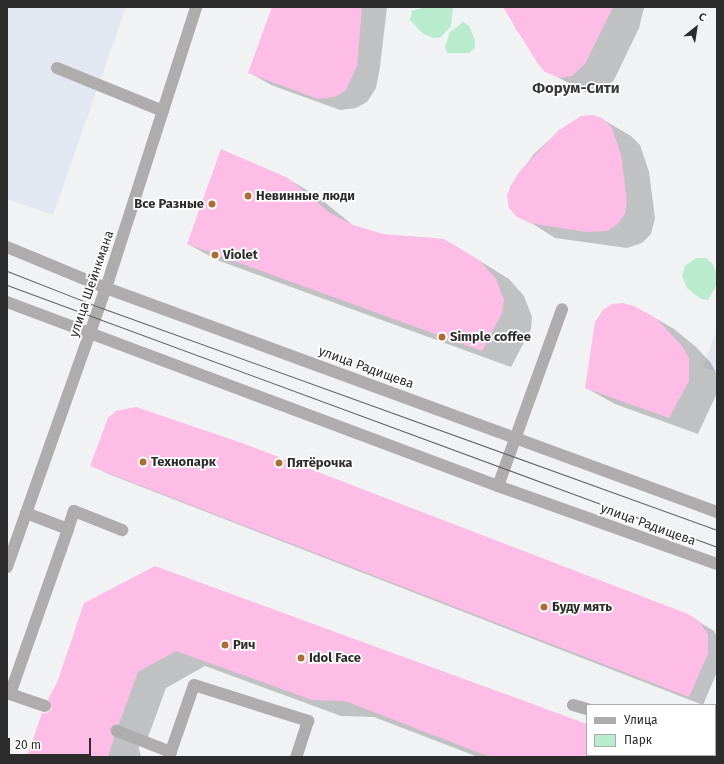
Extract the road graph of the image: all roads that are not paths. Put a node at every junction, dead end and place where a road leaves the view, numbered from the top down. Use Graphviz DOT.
graph roads {
  1 [pos="196,7"];
  2 [pos="57,68"];
  3 [pos="163,111"];
  4 [pos="7,248"];
  5 [pos="106,288"];
  6 [pos="7,302"];
  7 [pos="562,309"];
  8 [pos="90,334"];
  9 [pos="516,438"];
  10 [pos="498,486"];
  11 [pos="717,512"];
  12 [pos="26,513"];
  13 [pos="68,529"];
  14 [pos="122,530"];
  15 [pos="717,564"];
  16 [pos="7,567"];
  17 [pos="8,694"];
  18 [pos="573,705"];
  19 [pos="44,706"];
  20 [pos="586,709"];
  21 [pos="117,731"];
  22 [pos="170,754"];
  23 [pos="296,757"];
  1 -- 3 [label="street, улица Шейнкмана"];
  2 -- 3 [label="street"];
  3 -- 5 [label="street, улица Шейнкмана"];
  4 -- 5 [label="street, улица Радищева"];
  5 -- 8 [label="street, улица Шейнкмана"];
  5 -- 9 [label="street, улица Радищева"];
  6 -- 8 [label="street, улица Радищева"];
  7 -- 9 [label="street"];
  8 -- 10 [label="street, улица Радищева"];
  8 -- 12 [label="street, улица Шейнкмана"];
  9 -- 10 [label="street"];
  9 -- 11 [label="street, улица Радищева"];
  10 -- 15 [label="street, улица Радищева"];
  12 -- 13 [label="street"];
  12 -- 16 [label="street, улица Шейнкмана"];
  13 -- 14 [label="street"];
  13 -- 17 [label="street"];
  17 -- 19 [label="street"];
  18 -- 20 [label="street"];
  21 -- 22 [label="street"];
  22 -- 23 [label="street"];
}
